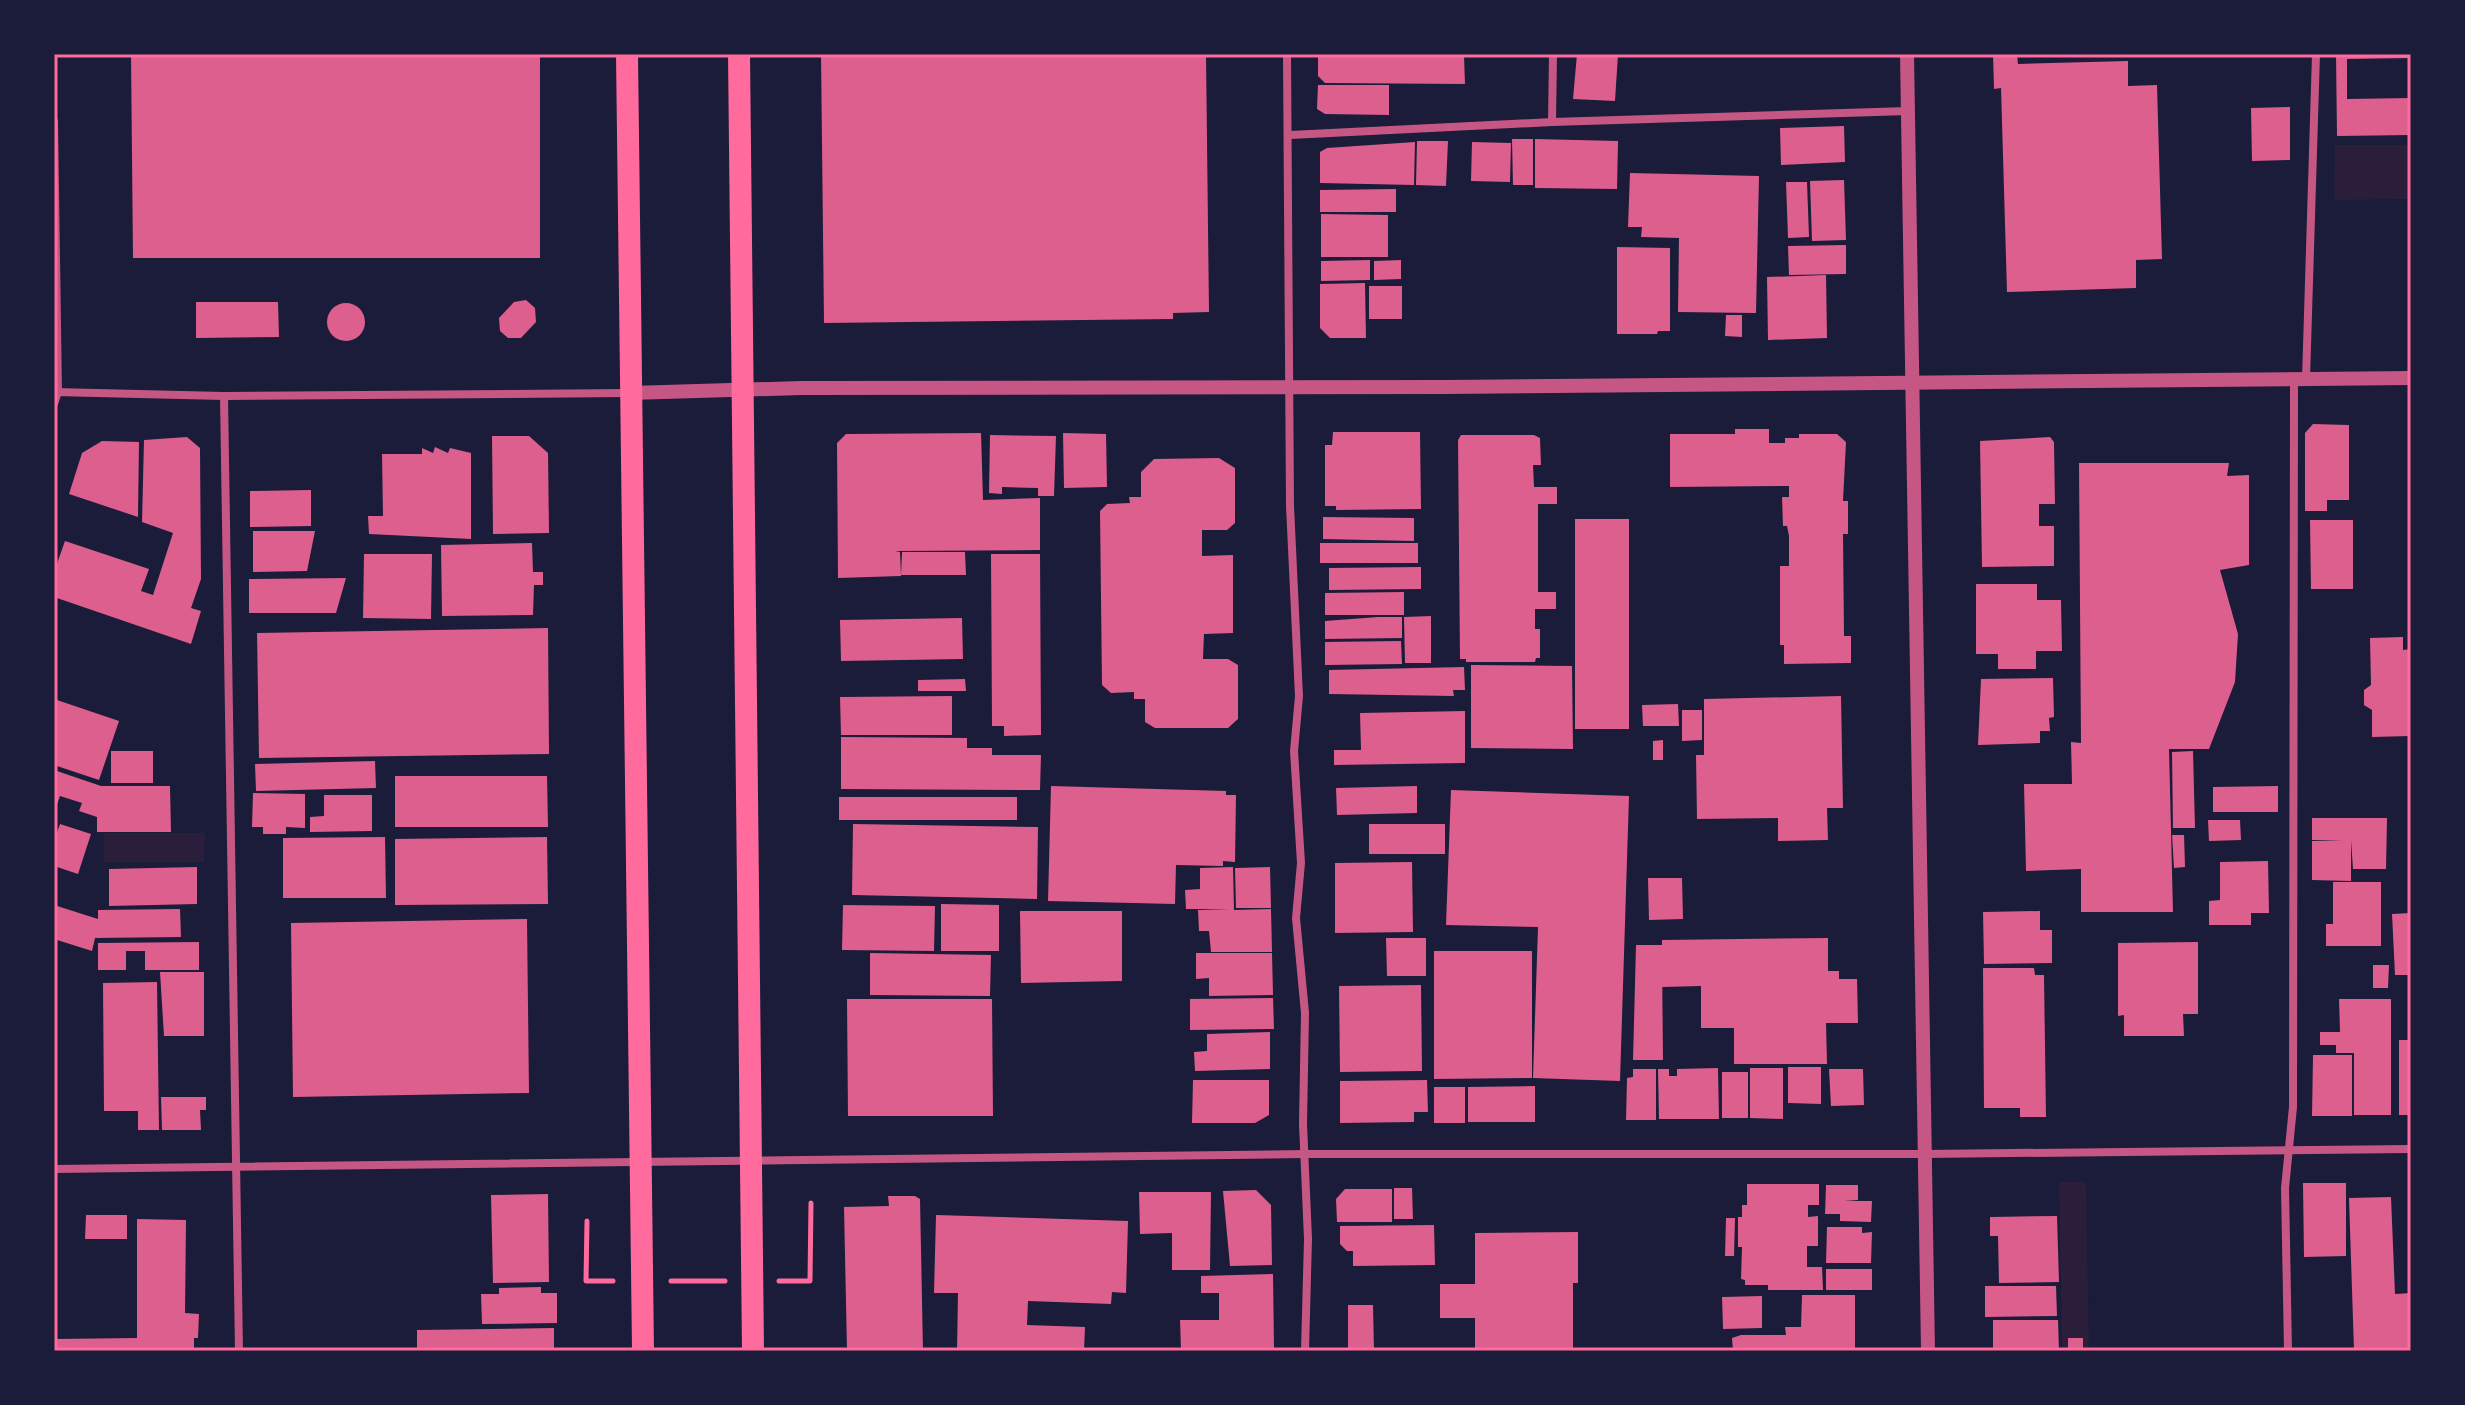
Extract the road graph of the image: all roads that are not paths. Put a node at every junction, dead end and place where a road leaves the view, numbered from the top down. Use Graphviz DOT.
graph roads {
  1 [pos="627,54"];
  2 [pos="739,54"];
  3 [pos="1287,54"];
  4 [pos="1553,54"];
  5 [pos="1907,54"];
  6 [pos="2316,54"];
  7 [pos="1908,111"];
  8 [pos="54,121"];
  9 [pos="1552,122"];
  10 [pos="1290,135"];
  11 [pos="2411,378"];
  12 [pos="2300,379"];
  13 [pos="1911,384"];
  14 [pos="1289,388"];
  15 [pos="743,389"];
  16 [pos="56,392"];
  17 [pos="630,393"];
  18 [pos="224,396"];
  19 [pos="54,404"];
  20 [pos="2411,1149"];
  21 [pos="2289,1151"];
  22 [pos="1306,1154"];
  23 [pos="1924,1154"];
  24 [pos="753,1160"];
  25 [pos="640,1162"];
  26 [pos="237,1167"];
  27 [pos="54,1169"];
  28 [pos="239,1351"];
  29 [pos="643,1351"];
  30 [pos="753,1351"];
  31 [pos="1305,1351"];
  32 [pos="1928,1351"];
  33 [pos="2288,1351"];
  1 -- 17 [label="highway"];
  2 -- 15 [label="highway"];
  3 -- 10 [label="street"];
  4 -- 9 [label="street"];
  5 -- 7 [label="street"];
  6 -- 12 [label="street"];
  7 -- 9 [label="street"];
  7 -- 13 [label="street"];
  8 -- 16 [label="street"];
  9 -- 10 [label="street"];
  10 -- 14 [label="street"];
  11 -- 12 [label="street"];
  12 -- 13 [label="street"];
  12 -- 21 [label="street"];
  13 -- 14 [label="street"];
  13 -- 23 [label="street"];
  14 -- 15 [label="street"];
  14 -- 22 [label="street"];
  15 -- 17 [label="street"];
  15 -- 24 [label="highway"];
  16 -- 18 [label="street"];
  16 -- 19 [label="street"];
  17 -- 18 [label="street"];
  17 -- 25 [label="highway"];
  18 -- 26 [label="street"];
  20 -- 21 [label="street"];
  21 -- 23 [label="street"];
  21 -- 33 [label="street"];
  22 -- 23 [label="street"];
  22 -- 24 [label="street"];
  22 -- 31 [label="street"];
  23 -- 32 [label="street"];
  24 -- 25 [label="street"];
  24 -- 30 [label="highway"];
  25 -- 26 [label="street"];
  25 -- 29 [label="highway"];
  26 -- 27 [label="street"];
  26 -- 28 [label="street"];
}
